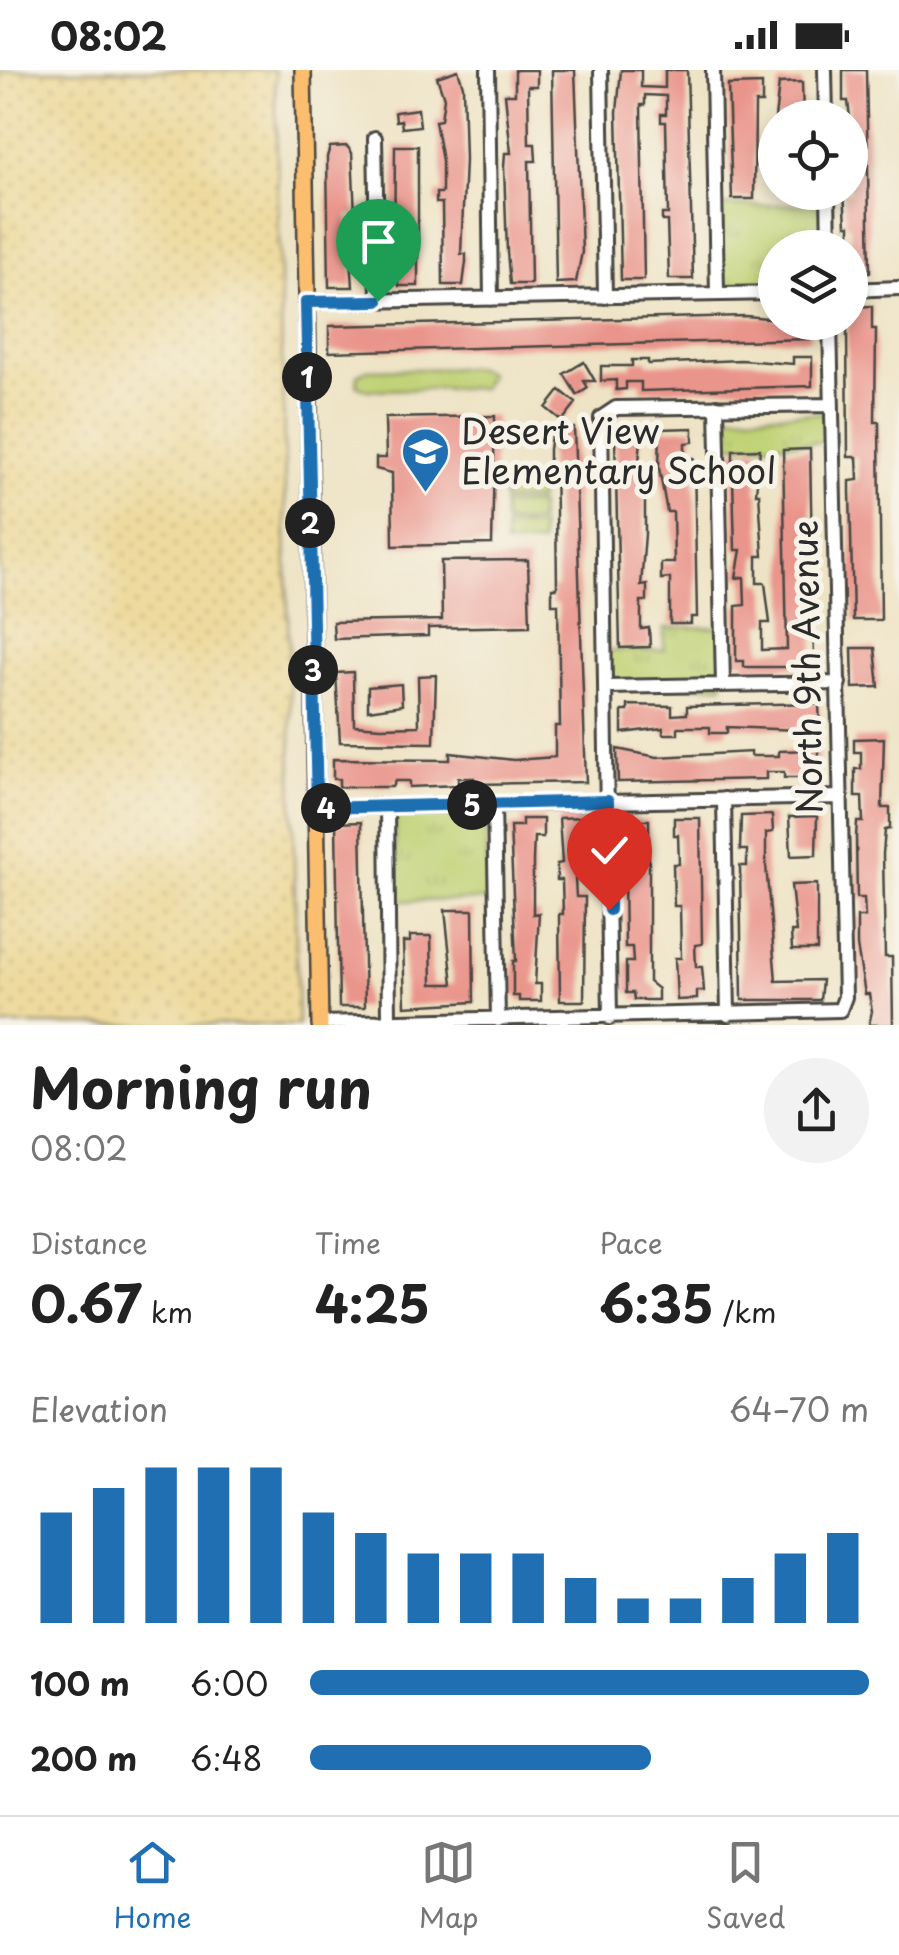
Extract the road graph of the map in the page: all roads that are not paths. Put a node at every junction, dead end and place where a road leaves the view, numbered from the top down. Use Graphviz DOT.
graph roads {
  1 [pos="303,70"];
  2 [pos="488,70"];
  3 [pos="600,70"];
  4 [pos="714,70"];
  5 [pos="825,70"];
  6 [pos="826,100"];
  7 [pos="375,138"];
  8 [pos="899,288"];
  9 [pos="868,289"];
  10 [pos="758,293"];
  11 [pos="717,294"];
  12 [pos="606,297"];
  13 [pos="492,298"];
  14 [pos="378,301"];
  15 [pos="306,302"];
  16 [pos="830,340"];
  17 [pos="832,405"];
  18 [pos="717,406"];
  19 [pos="838,683"];
  20 [pos="723,685"];
  21 [pos="606,687"];
  22 [pos="841,797"];
  23 [pos="724,799"];
  24 [pos="608,801"];
  25 [pos="494,804"];
  26 [pos="387,806"];
  27 [pos="317,808"];
  28 [pos="728,1015"];
  29 [pos="610,1018"];
  30 [pos="498,1020"];
  31 [pos="389,1022"];
  32 [pos="320,1024"];
  1 -- 15 [label="main road"];
  2 -- 13 [label="street"];
  3 -- 12 [label="street"];
  4 -- 11 [label="street"];
  5 -- 6 [label="street"];
  7 -- 14 [label="street"];
  8 -- 9 [label="street"];
  10 -- 11 [label="street"];
  11 -- 12 [label="street"];
  12 -- 13 [label="street"];
  13 -- 14 [label="street"];
  14 -- 15 [label="street"];
  15 -- 27 [label="main road"];
  16 -- 17 [label="street, North 9th Avenue"];
  17 -- 18 [label="street"];
  17 -- 19 [label="street, North 9th Avenue"];
  18 -- 20 [label="street"];
  18 -- 21 [label="street"];
  19 -- 20 [label="street"];
  19 -- 22 [label="street, North 9th Avenue"];
  20 -- 21 [label="street"];
  21 -- 24 [label="street"];
  22 -- 23 [label="street"];
  22 -- 28 [label="street, North 9th Avenue"];
  23 -- 24 [label="street"];
  23 -- 28 [label="street"];
  24 -- 25 [label="street"];
  24 -- 29 [label="street"];
  25 -- 26 [label="street"];
  25 -- 30 [label="street"];
  26 -- 27 [label="street"];
  26 -- 31 [label="street"];
  27 -- 32 [label="main road"];
  28 -- 29 [label="street"];
  29 -- 30 [label="street"];
  30 -- 31 [label="street"];
  31 -- 32 [label="street"];
}
